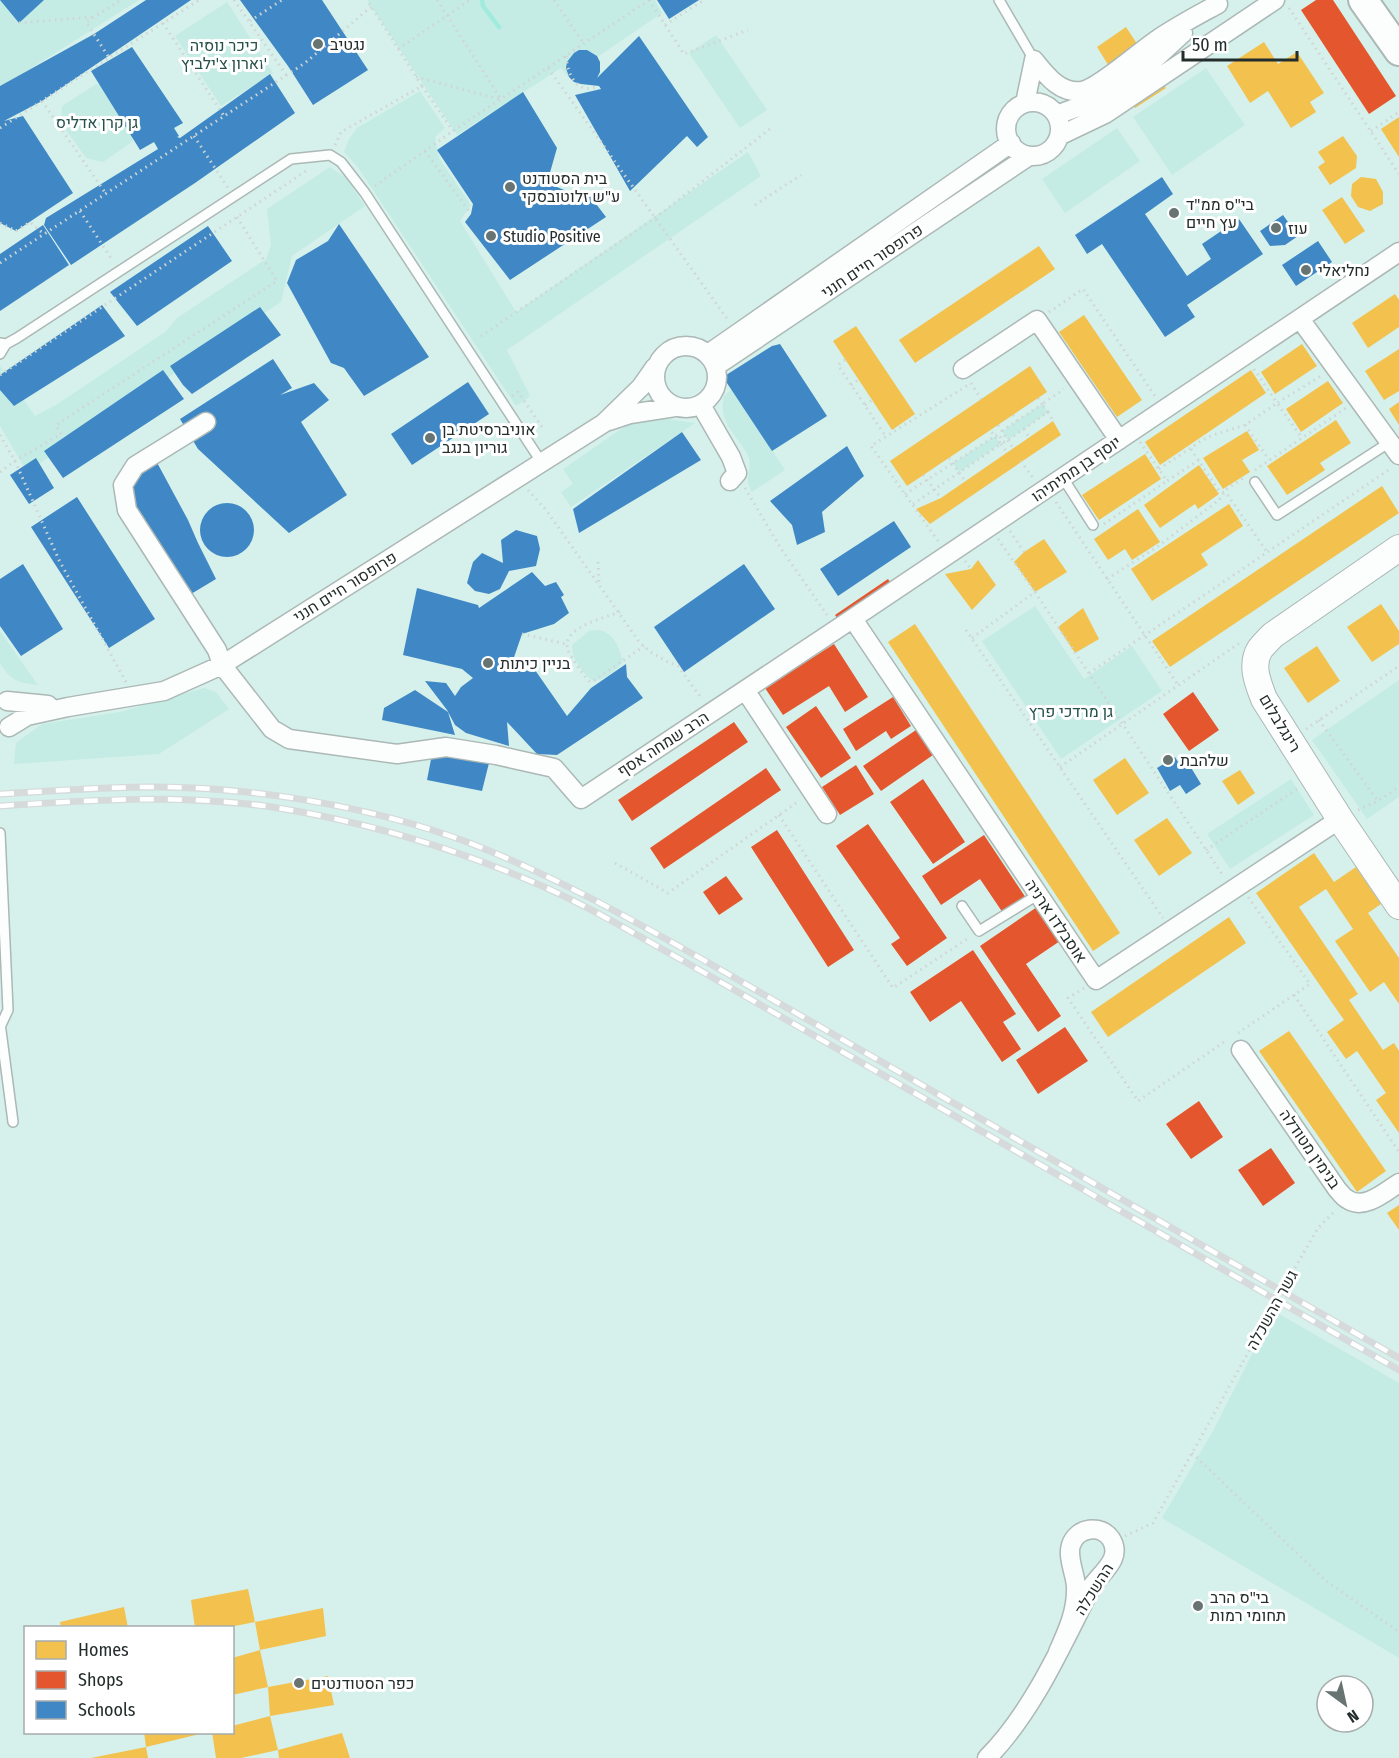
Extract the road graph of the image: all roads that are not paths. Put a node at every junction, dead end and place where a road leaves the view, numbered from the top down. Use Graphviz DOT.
graph roads {
  1 [pos="999,0"];
  2 [pos="1275,0"];
  3 [pos="1364,0"];
  4 [pos="1221,2"];
  5 [pos="1399,51"];
  6 [pos="1034,60"];
  7 [pos="1025,103"];
  8 [pos="1057,115"];
  9 [pos="1059,136"];
  10 [pos="1011,144"];
  11 [pos="1029,156"];
  12 [pos="1399,252"];
  13 [pos="1300,319"];
  14 [pos="3,344"];
  15 [pos="0,354"];
  16 [pos="712,360"];
  17 [pos="655,367"];
  18 [pos="967,376"];
  19 [pos="701,405"];
  20 [pos="675,407"];
  21 [pos="206,422"];
  22 [pos="604,423"];
  23 [pos="1126,436"];
  24 [pos="1393,455"];
  25 [pos="542,463"];
  26 [pos="734,477"];
  27 [pos="1063,478"];
  28 [pos="1255,482"];
  29 [pos="1096,526"];
  30 [pos="1399,548"];
  31 [pos="853,619"];
  32 [pos="222,665"];
  33 [pos="745,690"];
  34 [pos="3,698"];
  35 [pos="68,707"];
  36 [pos="5,732"];
  37 [pos="827,814"];
  38 [pos="1340,819"];
  39 [pos="0,833"];
  40 [pos="1038,894"];
  41 [pos="962,906"];
  42 [pos="1399,906"];
  43 [pos="0,1024"];
  44 [pos="2,1044"];
  45 [pos="1241,1050"];
  46 [pos="13,1122"];
  47 [pos="1399,1183"];
  48 [pos="1058,1652"];
  49 [pos="987,1758"];
  1 -- 6 [label="lane"];
  2 -- 9 [label="street"];
  3 -- 5 [label="main road"];
  4 -- 6 [label="street"];
  4 -- 8 [label="street"];
  6 -- 7 [label="street"];
  7 -- 8 [label="street"];
  7 -- 10 [label="street"];
  8 -- 9 [label="street"];
  9 -- 11 [label="street"];
  10 -- 11 [label="street"];
  10 -- 16 [label="street, פרופסור חיים חנני"];
  11 -- 16 [label="street, פרופסור חיים חנני"];
  12 -- 13 [label="street, יוסף בן מתיתיהו"];
  13 -- 23 [label="street, יוסף בן מתיתיהו"];
  13 -- 24 [label="street"];
  14 -- 15 [label="lane"];
  14 -- 25 [label="lane"];
  16 -- 17 [label="street"];
  16 -- 19 [label="street"];
  17 -- 20 [label="street"];
  17 -- 22 [label="street, פרופסור חיים חנני"];
  18 -- 23 [label="street"];
  19 -- 20 [label="street"];
  19 -- 26 [label="street"];
  20 -- 22 [label="street, פרופסור חיים חנני"];
  21 -- 32 [label="street"];
  22 -- 25 [label="street, פרופסור חיים חנני"];
  23 -- 27 [label="street, יוסף בן מתיתיהו"];
  24 -- 28 [label="lane"];
  25 -- 32 [label="street, פרופסור חיים חנני"];
  27 -- 29 [label="lane"];
  27 -- 31 [label="street, יוסף בן מתיתיהו"];
  30 -- 38 [label="street, רינגלבלום"];
  31 -- 33 [label="street, הרב שמחה אסף"];
  31 -- 40 [label="street, אוסבלדו ארניה"];
  32 -- 33 [label="street, הרב שמחה אסף"];
  32 -- 35 [label="street, פרופסור חיים חנני"];
  33 -- 37 [label="street"];
  34 -- 35 [label="street, פרופסור חיים חנני"];
  34 -- 36 [label="street"];
  35 -- 36 [label="street, פרופסור חיים חנני"];
  38 -- 40 [label="street, אוסבלדו ארניה"];
  38 -- 42 [label="street, רינגלבלום"];
  39 -- 43 [label="lane"];
  40 -- 41 [label="lane"];
  43 -- 44 [label="lane"];
  44 -- 46 [label="lane"];
  45 -- 47 [label="street, בנימין מטודלה"];
  48 -- 48 [label="street, ההשכלה"];
  48 -- 49 [label="street, ההשכלה"];
}
